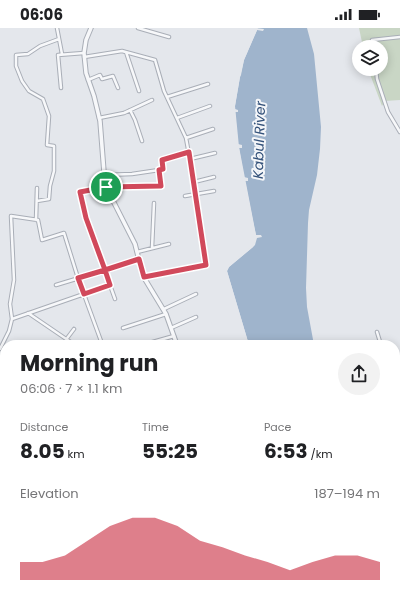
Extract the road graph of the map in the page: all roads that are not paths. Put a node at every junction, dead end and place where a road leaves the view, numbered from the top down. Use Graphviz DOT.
graph roads {
  1 [pos="57,28"];
  2 [pos="91,28"];
  3 [pos="138,28"];
  4 [pos="169,37"];
  5 [pos="400,37"];
  6 [pos="59,39"];
  7 [pos="372,40"];
  8 [pos="126,52"];
  9 [pos="62,54"];
  10 [pos="84,55"];
  11 [pos="377,76"];
  12 [pos="88,80"];
  13 [pos="208,84"];
  14 [pos="61,88"];
  15 [pos="118,88"];
  16 [pos="138,91"];
  17 [pos="167,97"];
  18 [pos="152,100"];
  19 [pos="210,106"];
  20 [pos="130,110"];
  21 [pos="99,118"];
  22 [pos="177,118"];
  23 [pos="213,129"];
  24 [pos="400,131"];
  25 [pos="186,138"];
  26 [pos="142,140"];
  27 [pos="189,152"];
  28 [pos="215,153"];
  29 [pos="190,160"];
  30 [pos="159,170"];
  31 [pos="104,175"];
  32 [pos="214,177"];
  33 [pos="194,182"];
  34 [pos="106,187"];
  35 [pos="37,188"];
  36 [pos="214,191"];
  37 [pos="196,195"];
  38 [pos="185,196"];
  39 [pos="37,201"];
  40 [pos="154,203"];
  41 [pos="36,220"];
  42 [pos="169,244"];
  43 [pos="152,248"];
  44 [pos="137,252"];
  45 [pos="139,259"];
  46 [pos="105,270"];
  47 [pos="144,277"];
  48 [pos="78,278"];
  49 [pos="56,285"];
  50 [pos="110,285"];
  51 [pos="84,294"];
  52 [pos="196,294"];
  53 [pos="115,298"];
  54 [pos="164,309"];
  55 [pos="28,313"];
  56 [pos="166,314"];
  57 [pos="196,317"];
  58 [pos="12,319"];
  59 [pos="122,328"];
  60 [pos="171,328"];
  61 [pos="74,329"];
  62 [pos="377,332"];
  63 [pos="174,336"];
  64 [pos="66,339"];
  65 [pos="4,340"];
  66 [pos="102,340"];
  67 [pos="160,340"];
  68 [pos="175,340"];
  69 [pos="379,340"];
  1 -- 6 [label="street"];
  2 -- 10 [label="street"];
  3 -- 4 [label="street"];
  5 -- 7 [label="street"];
  6 -- 9 [label="street"];
  6 -- 39 [label="street"];
  8 -- 10 [label="street"];
  8 -- 16 [label="street"];
  8 -- 17 [label="street"];
  9 -- 10 [label="street"];
  9 -- 14 [label="street"];
  10 -- 12 [label="street"];
  11 -- 24 [label="street"];
  12 -- 15 [label="street"];
  12 -- 21 [label="street"];
  13 -- 17 [label="street"];
  17 -- 22 [label="street"];
  18 -- 20 [label="street"];
  19 -- 22 [label="street"];
  20 -- 21 [label="street"];
  20 -- 26 [label="street"];
  21 -- 31 [label="street"];
  22 -- 25 [label="street"];
  23 -- 25 [label="street"];
  25 -- 27 [label="street"];
  27 -- 29 [label="street"];
  27 -- 30 [label="street"];
  28 -- 29 [label="street"];
  29 -- 33 [label="street"];
  30 -- 31 [label="street"];
  30 -- 34 [label="street"];
  31 -- 34 [label="street"];
  32 -- 33 [label="street"];
  33 -- 37 [label="street"];
  34 -- 44 [label="street"];
  34 -- 46 [label="street"];
  35 -- 39 [label="street"];
  36 -- 37 [label="street"];
  37 -- 38 [label="street"];
  37 -- 47 [label="street"];
  39 -- 41 [label="street"];
  40 -- 43 [label="street"];
  41 -- 48 [label="street"];
  41 -- 58 [label="street"];
  42 -- 43 [label="street"];
  43 -- 44 [label="street"];
  44 -- 45 [label="street"];
  45 -- 46 [label="street"];
  45 -- 47 [label="street"];
  46 -- 48 [label="street"];
  46 -- 50 [label="street"];
  47 -- 54 [label="street"];
  48 -- 49 [label="street"];
  48 -- 51 [label="street"];
  50 -- 51 [label="street"];
  50 -- 53 [label="street"];
  51 -- 55 [label="street"];
  51 -- 66 [label="street"];
  52 -- 54 [label="street"];
  54 -- 56 [label="street"];
  55 -- 58 [label="street"];
  55 -- 64 [label="street"];
  56 -- 59 [label="street"];
  56 -- 60 [label="street"];
  57 -- 60 [label="street"];
  58 -- 65 [label="street"];
  60 -- 63 [label="street"];
  61 -- 64 [label="street"];
  62 -- 69 [label="street"];
  63 -- 67 [label="street"];
  63 -- 68 [label="street"];
}
